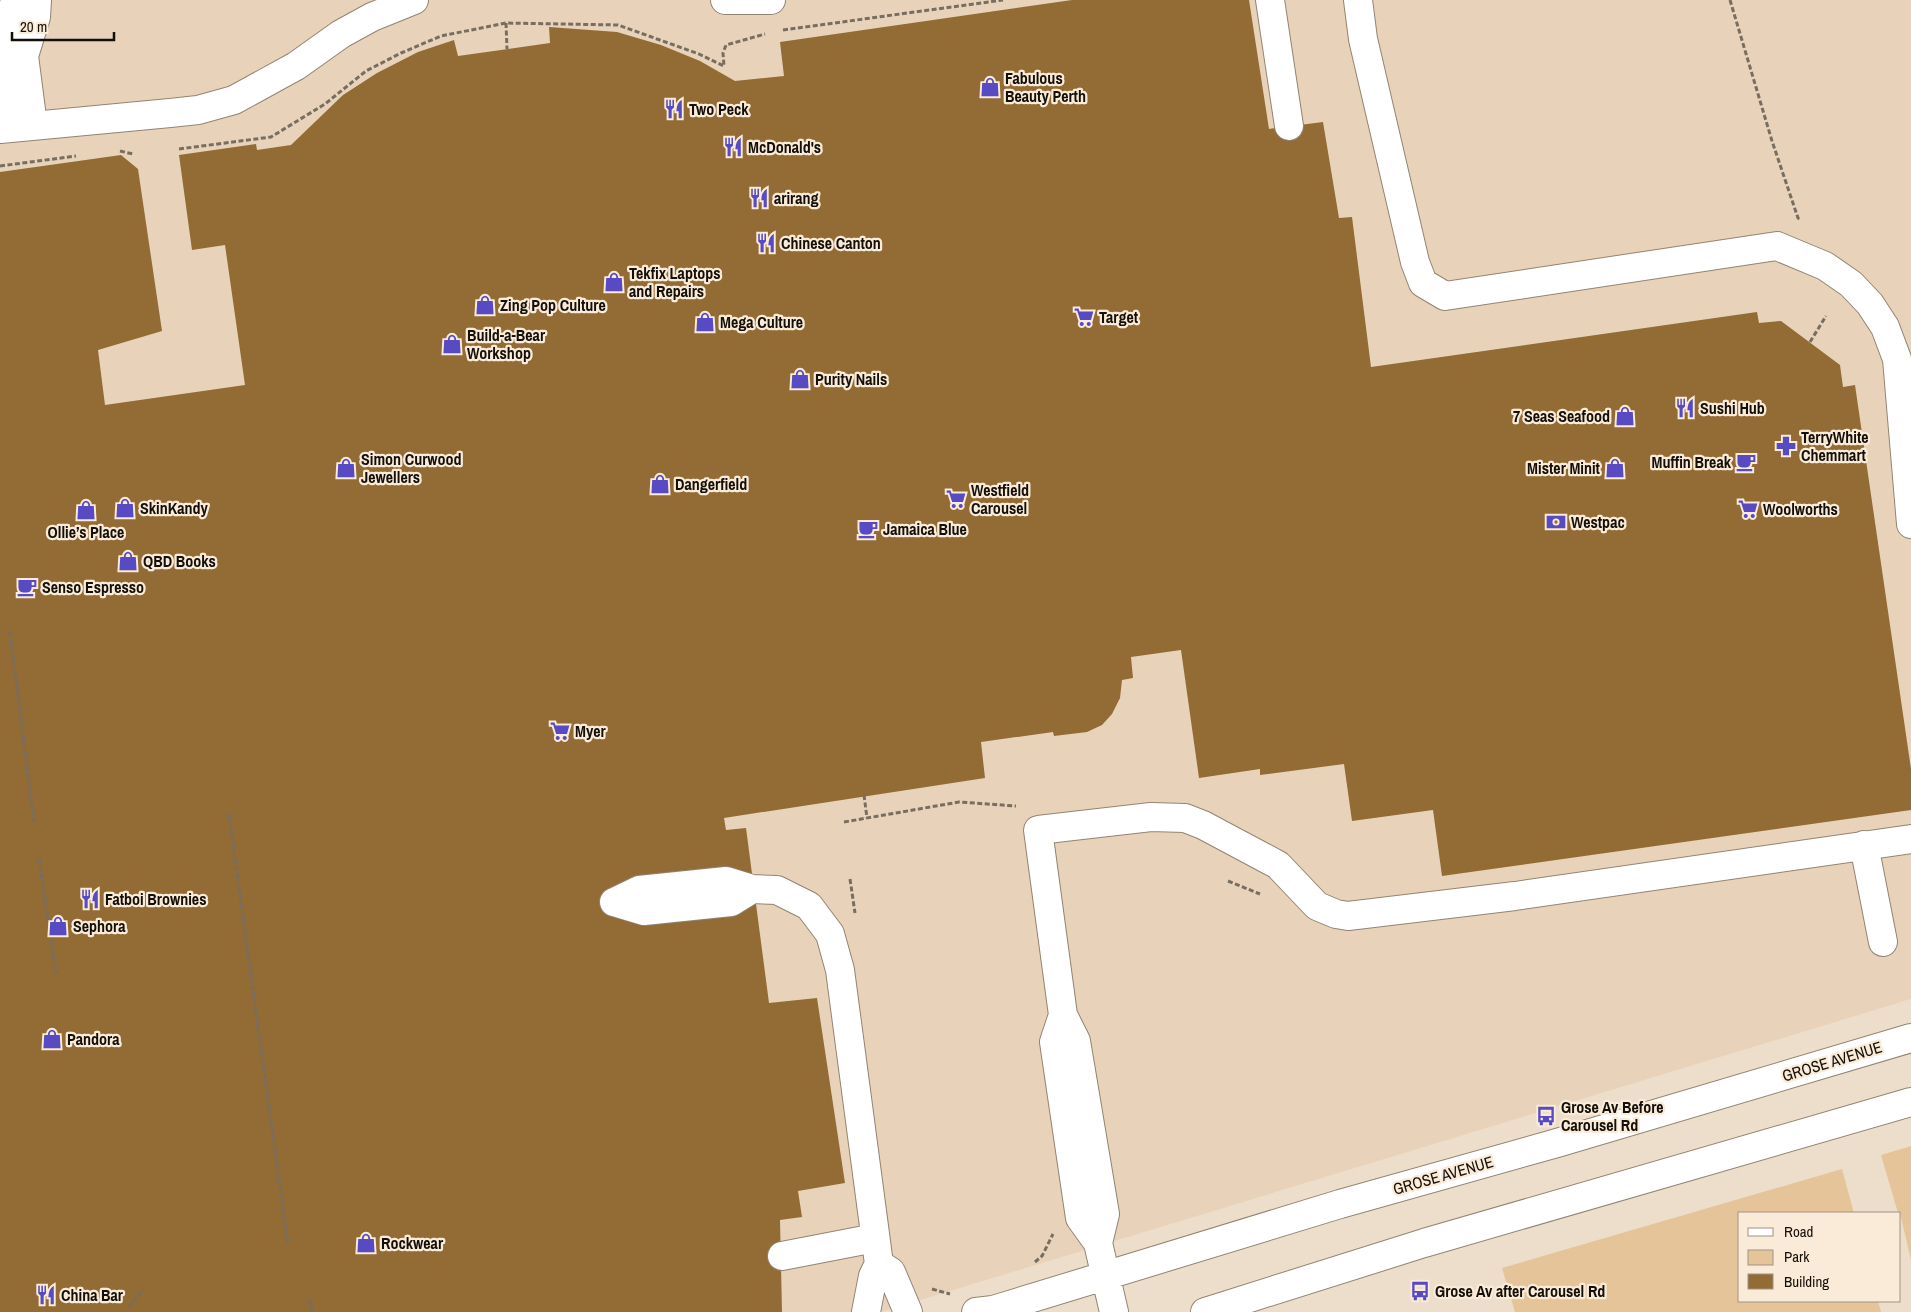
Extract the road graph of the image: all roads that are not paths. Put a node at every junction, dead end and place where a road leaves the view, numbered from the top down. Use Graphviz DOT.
graph roads {
  1 [pos="15,0"];
  2 [pos="37,0"];
  3 [pos="414,0"];
  4 [pos="725,0"];
  5 [pos="771,0"];
  6 [pos="1270,0"];
  7 [pos="1358,0"];
  8 [pos="1,51"];
  9 [pos="1289,126"];
  10 [pos="15,127"];
  11 [pos="1904,357"];
  12 [pos="1905,385"];
  13 [pos="1911,524"];
  14 [pos="1911,839"];
  15 [pos="1864,845"];
  16 [pos="752,888"];
  17 [pos="1884,942"];
  18 [pos="1911,1038"];
  19 [pos="1911,1102"];
  20 [pos="877,1251"];
  21 [pos="782,1256"];
  22 [pos="1105,1277"];
  23 [pos="866,1312"];
  24 [pos="908,1312"];
  25 [pos="976,1312"];
  26 [pos="1114,1312"];
  27 [pos="1205,1312"];
  1 -- 8 [label="street"];
  2 -- 10 [label="street"];
  3 -- 10 [label="street"];
  4 -- 5 [label="street"];
  6 -- 9 [label="street"];
  7 -- 11 [label="street"];
  8 -- 10 [label="street"];
  11 -- 12 [label="street"];
  12 -- 13 [label="street"];
  14 -- 15 [label="street"];
  15 -- 17 [label="street"];
  15 -- 22 [label="street"];
  16 -- 20 [label="street"];
  18 -- 22 [label="street, GROSE AVENUE"];
  19 -- 27 [label="street"];
  20 -- 21 [label="street"];
  20 -- 23 [label="street"];
  20 -- 24 [label="street"];
  22 -- 25 [label="street, GROSE AVENUE"];
  22 -- 26 [label="street"];
}
